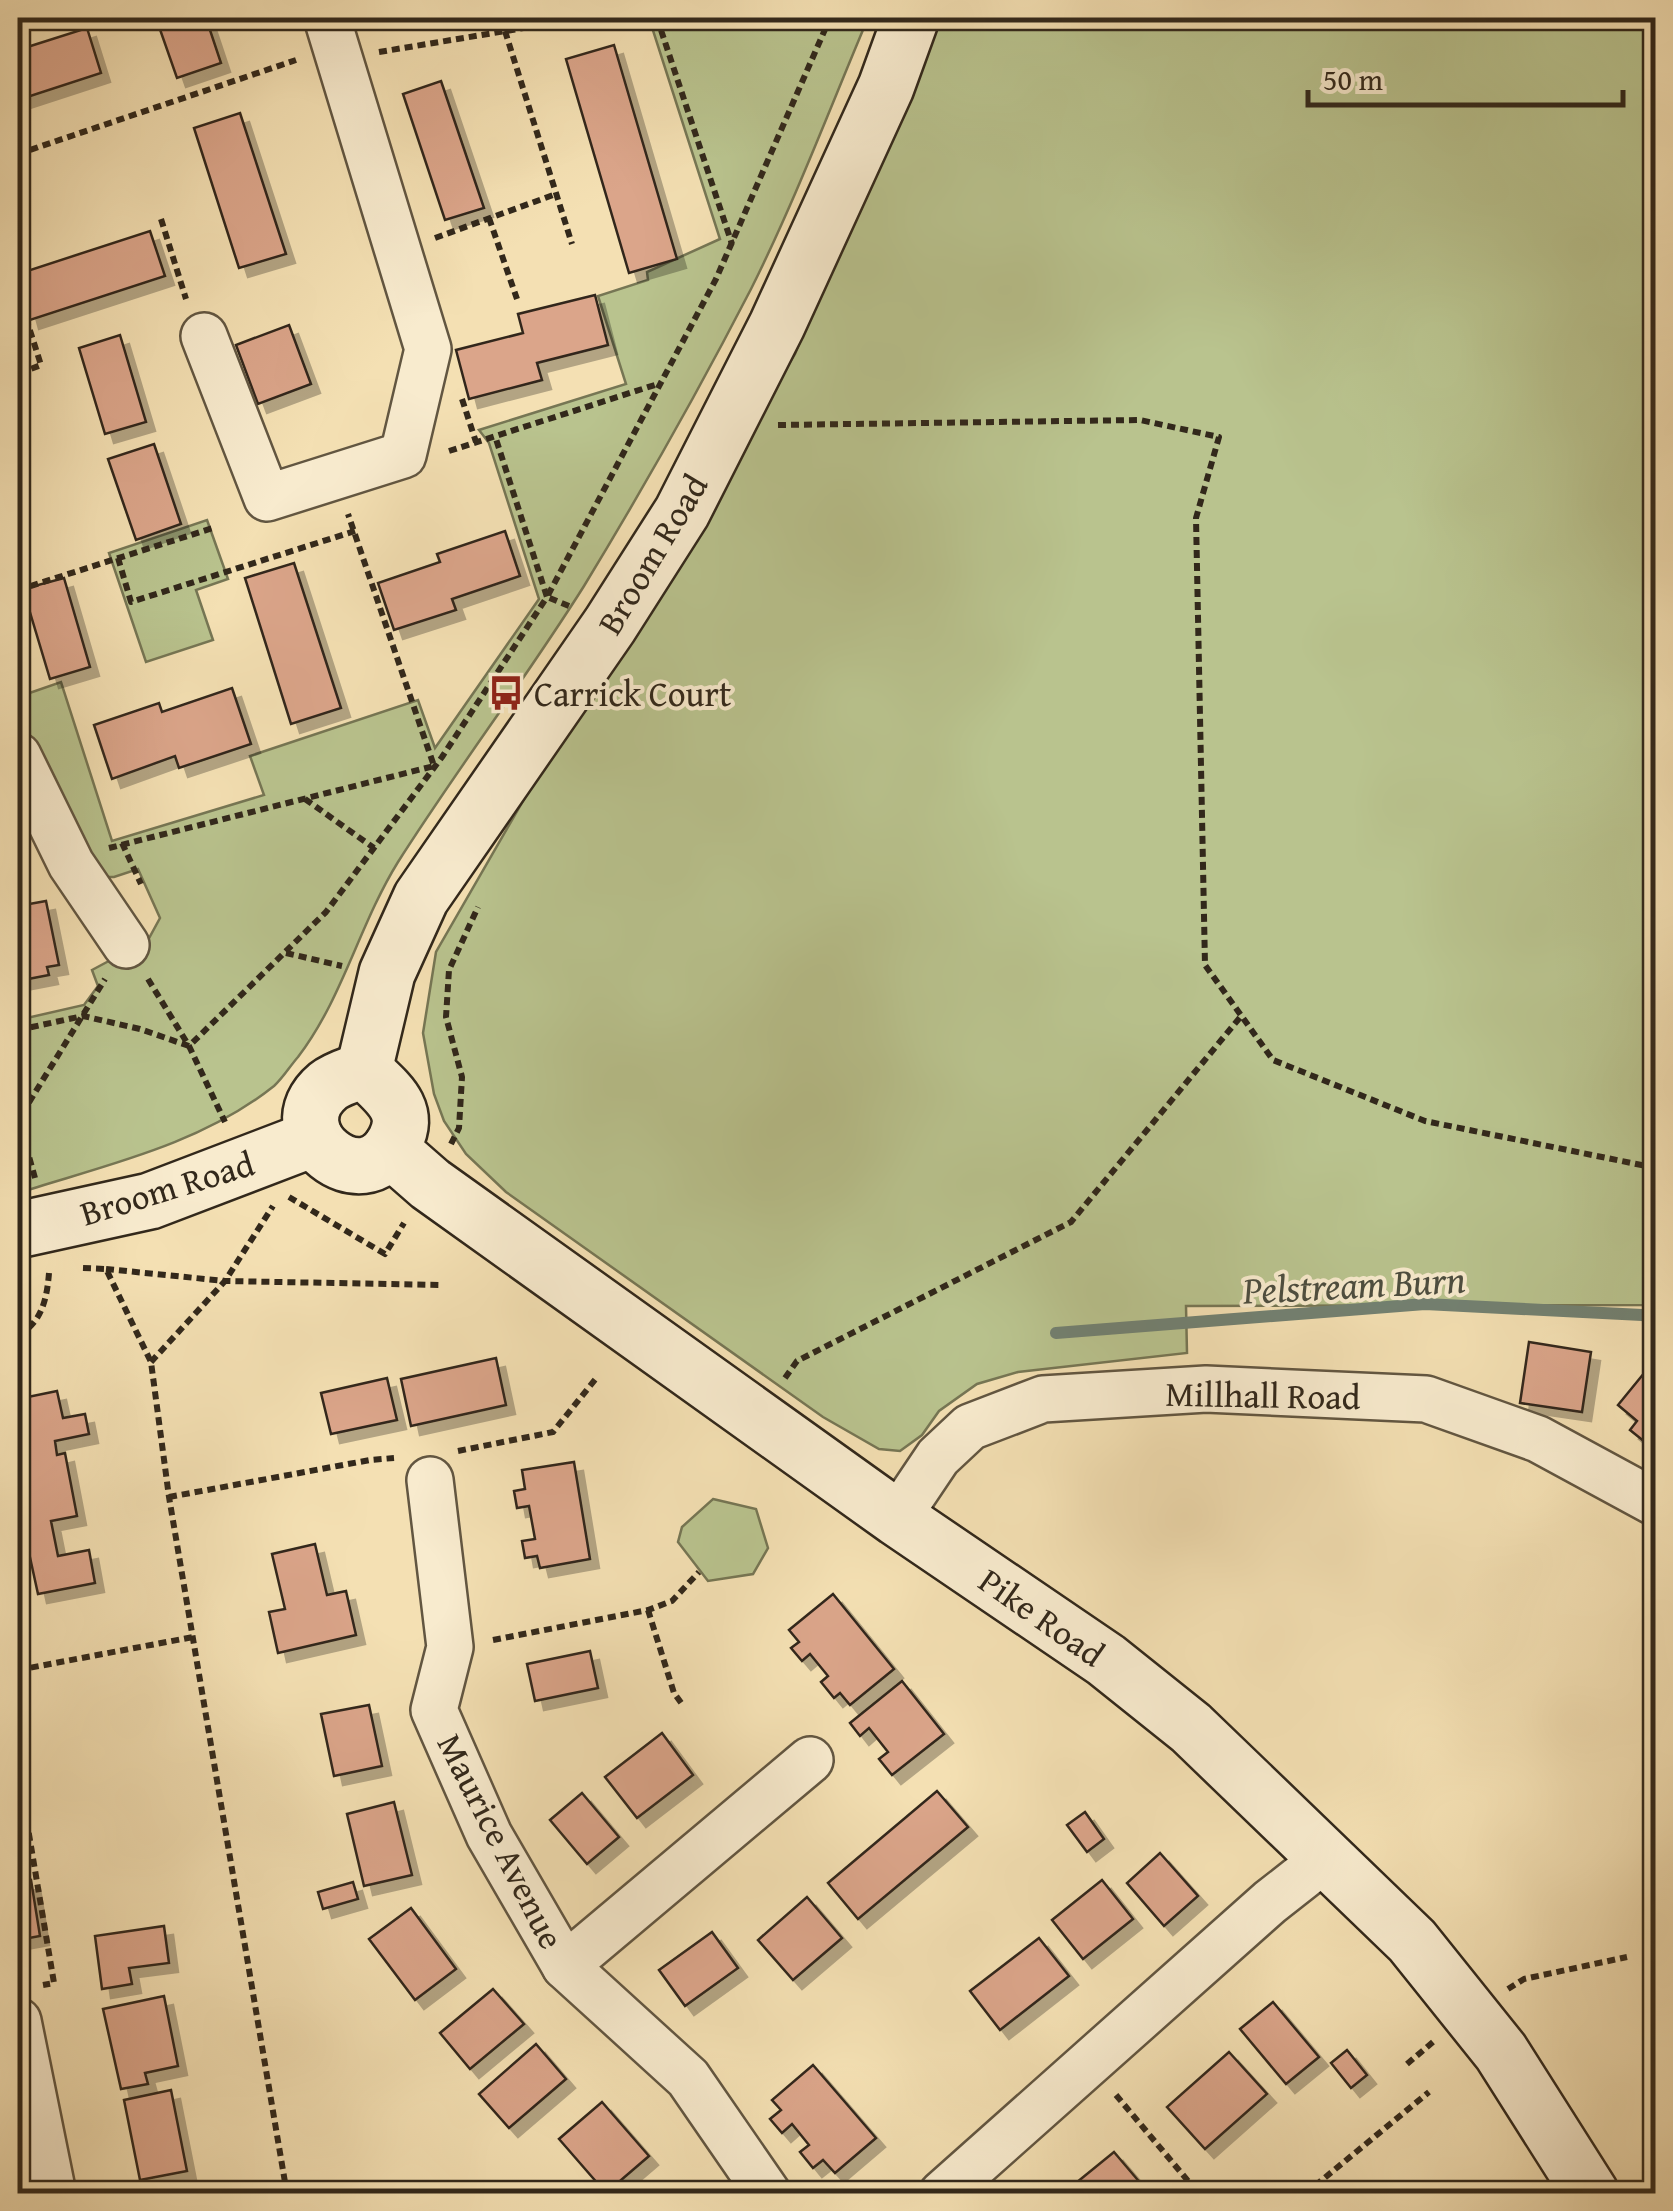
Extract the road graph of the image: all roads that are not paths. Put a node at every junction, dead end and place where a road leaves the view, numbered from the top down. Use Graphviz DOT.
graph roads {
  1 [pos="327,18"];
  2 [pos="912,18"];
  3 [pos="204,336"];
  4 [pos="18,756"];
  5 [pos="126,945"];
  6 [pos="364,1070"];
  7 [pos="314,1138"];
  8 [pos="390,1150"];
  9 [pos="39,1239"];
  10 [pos="429,1468"];
  11 [pos="1656,1503"];
  12 [pos="896,1518"];
  13 [pos="810,1760"];
  14 [pos="1326,1858"];
  15 [pos="565,1966"];
  16 [pos="27,2004"];
  17 [pos="53,2194"];
  18 [pos="768,2194"];
  19 [pos="942,2194"];
  20 [pos="1591,2194"];
  1 -- 3 [label="street"];
  2 -- 6 [label="street, Broom Road"];
  4 -- 5 [label="street"];
  6 -- 7 [label="street"];
  6 -- 8 [label="street"];
  7 -- 8 [label="street"];
  7 -- 9 [label="street, Broom Road"];
  8 -- 12 [label="street, Pike Road"];
  10 -- 15 [label="street, Maurice Avenue"];
  11 -- 12 [label="street, Millhall Road"];
  12 -- 14 [label="street, Pike Road"];
  13 -- 15 [label="street, Maurice Avenue"];
  14 -- 19 [label="street"];
  14 -- 20 [label="street, Pike Road"];
  15 -- 18 [label="street, Maurice Avenue"];
  16 -- 17 [label="street"];
}
